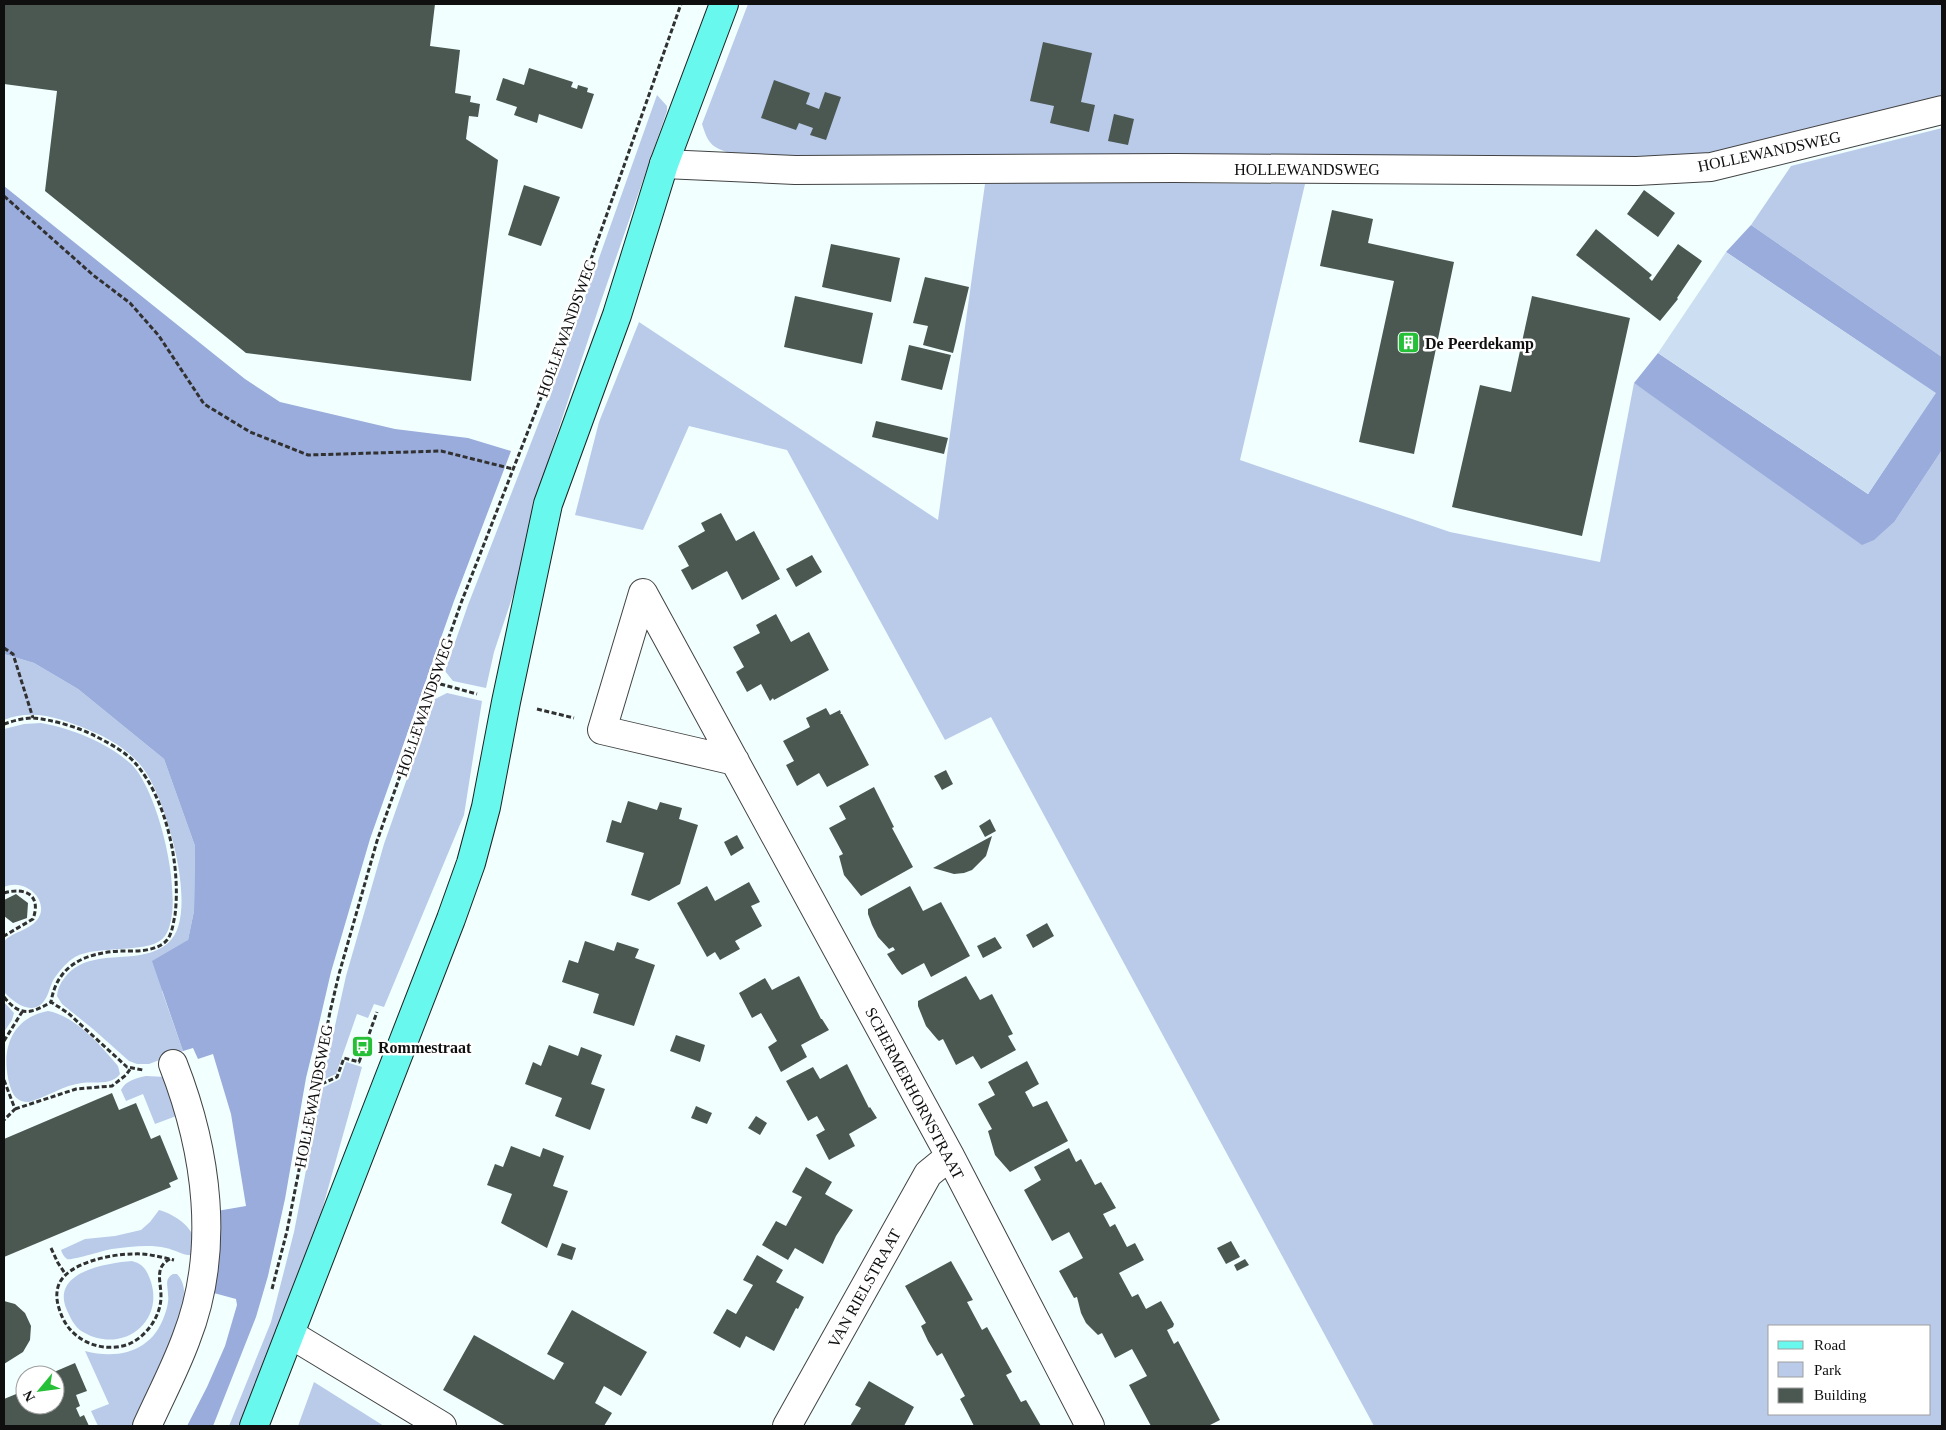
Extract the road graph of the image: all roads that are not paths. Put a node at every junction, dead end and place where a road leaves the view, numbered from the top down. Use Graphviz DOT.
graph roads {
  1 [pos="724,4"];
  2 [pos="1942,110"];
  3 [pos="664,164"];
  4 [pos="735,762"];
  5 [pos="173,1064"];
  6 [pos="950,1156"];
  7 [pos="290,1334"];
  8 [pos="147,1426"];
  9 [pos="254,1426"];
  10 [pos="442,1426"];
  11 [pos="787,1426"];
  12 [pos="1090,1426"];
  1 -- 3 [label="main road"];
  2 -- 3 [label="street, HOLLEWANDSWEG"];
  3 -- 7 [label="main road"];
  4 -- 4 [label="street, SCHERMERHORNSTRAAT"];
  4 -- 6 [label="street, SCHERMERHORNSTRAAT"];
  5 -- 8 [label="street"];
  6 -- 11 [label="street, VAN RIELSTRAAT"];
  6 -- 12 [label="street, SCHERMERHORNSTRAAT"];
  7 -- 9 [label="main road"];
  7 -- 10 [label="street"];
}
